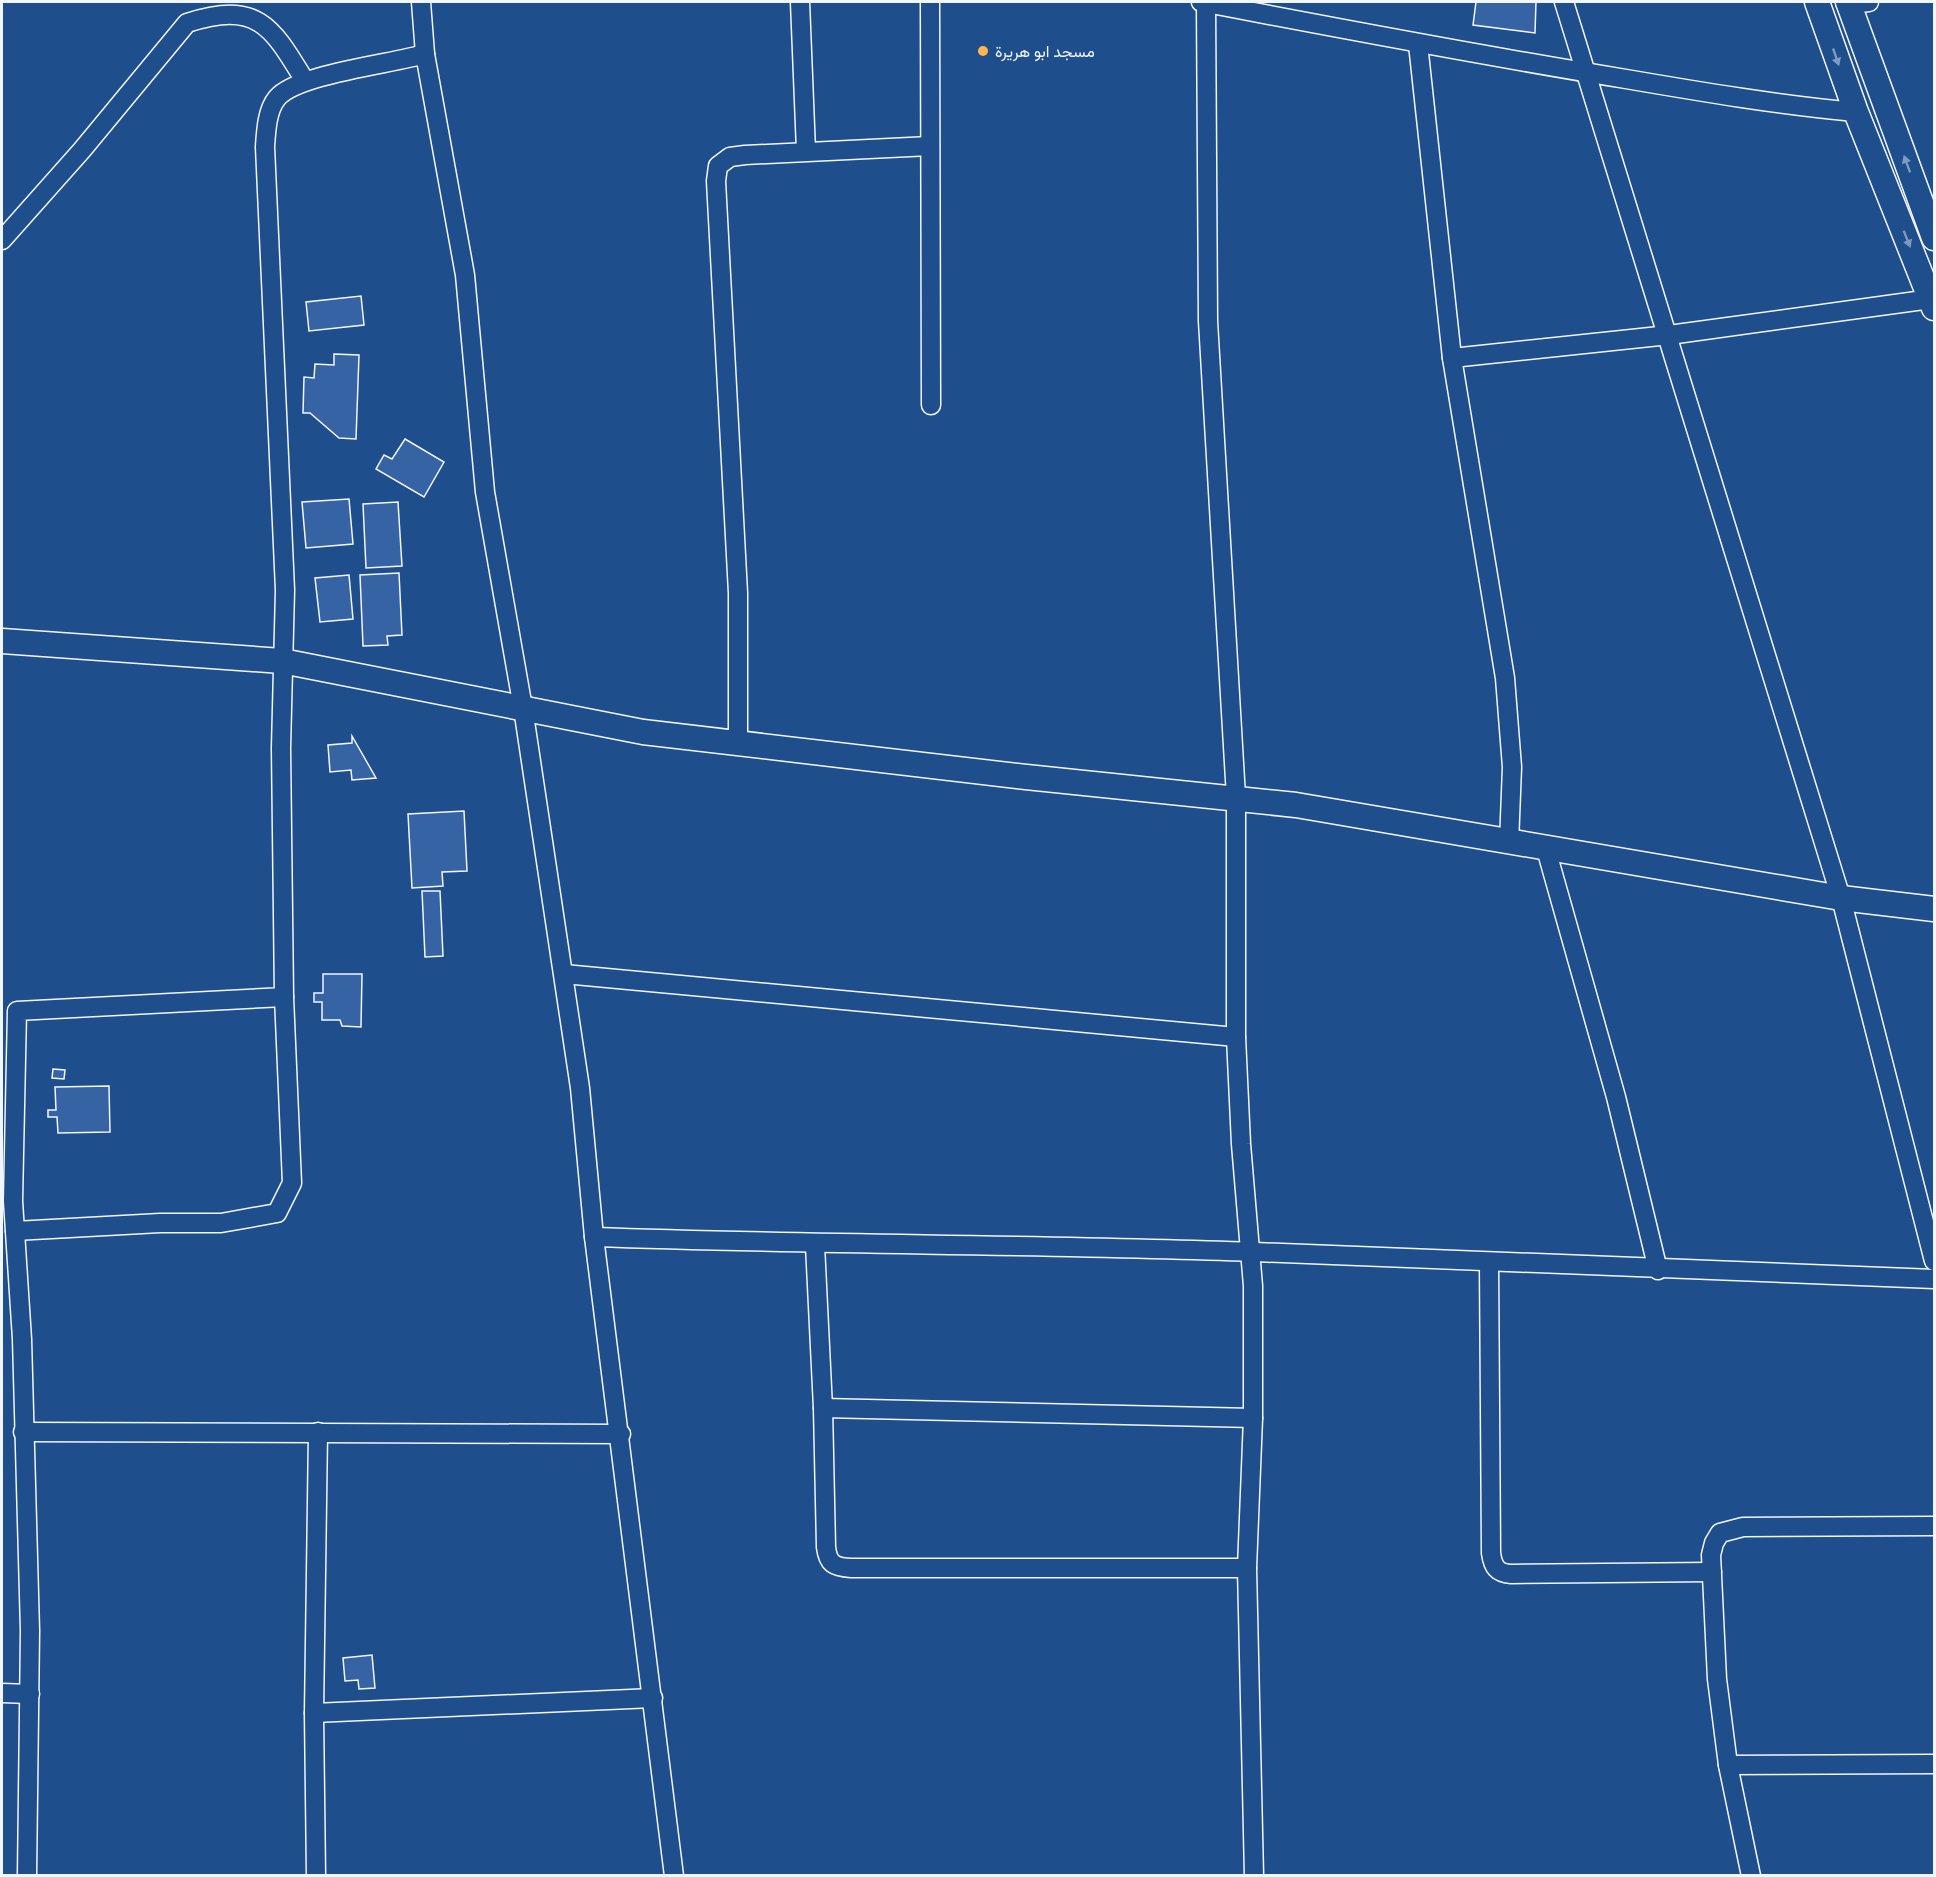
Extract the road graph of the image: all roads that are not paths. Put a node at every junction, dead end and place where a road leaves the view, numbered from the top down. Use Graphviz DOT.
graph roads {
  1 [pos="421,2"];
  2 [pos="800,2"];
  3 [pos="930,2"];
  4 [pos="1204,2"];
  5 [pos="1564,2"];
  6 [pos="1817,2"];
  7 [pos="1856,2"];
  8 [pos="1418,44"];
  9 [pos="425,54"];
  10 [pos="1587,73"];
  11 [pos="305,81"];
  12 [pos="1856,112"];
  13 [pos="930,146"];
  14 [pos="806,151"];
  15 [pos="1935,238"];
  16 [pos="2,240"];
  17 [pos="1933,304"];
  18 [pos="1669,335"];
  19 [pos="1452,358"];
  20 [pos="931,405"];
  21 [pos="2,641"];
  22 [pos="282,661"];
  23 [pos="523,708"];
  24 [pos="738,743"];
  25 [pos="1236,797"];
  26 [pos="1509,843"];
  27 [pos="1546,849"];
  28 [pos="1841,898"];
  29 [pos="1935,909"];
  30 [pos="564,974"];
  31 [pos="284,997"];
  32 [pos="9,1011"];
  33 [pos="1236,1037"];
  34 [pos="15,1231"];
  35 [pos="594,1238"];
  36 [pos="815,1245"];
  37 [pos="1252,1252"];
  38 [pos="1935,1261"];
  39 [pos="1489,1262"];
  40 [pos="1658,1270"];
  41 [pos="1935,1279"];
  42 [pos="823,1408"];
  43 [pos="1253,1418"];
  44 [pos="23,1432"];
  45 [pos="318,1432"];
  46 [pos="621,1434"];
  47 [pos="1935,1526"];
  48 [pos="1247,1568"];
  49 [pos="1712,1572"];
  50 [pos="2,1693"];
  51 [pos="30,1694"];
  52 [pos="653,1698"];
  53 [pos="314,1713"];
  54 [pos="1935,1764"];
  55 [pos="1728,1765"];
  56 [pos="27,1875"];
  57 [pos="316,1875"];
  58 [pos="674,1875"];
  59 [pos="1254,1875"];
  60 [pos="1750,1875"];
  1 -- 9 [label="street"];
  2 -- 14 [label="street"];
  3 -- 13 [label="street"];
  4 -- 8 [label="street"];
  4 -- 25 [label="street"];
  5 -- 10 [label="street"];
  6 -- 12 [label="street, one-way"];
  15 -- 7 [label="street, one-way"];
  8 -- 10 [label="street"];
  8 -- 19 [label="street"];
  9 -- 11 [label="street"];
  9 -- 23 [label="street"];
  10 -- 12 [label="street"];
  10 -- 18 [label="street"];
  11 -- 16 [label="street"];
  11 -- 22 [label="street"];
  12 -- 17 [label="street, one-way"];
  13 -- 14 [label="street"];
  13 -- 20 [label="street"];
  14 -- 24 [label="street"];
  17 -- 18 [label="street"];
  18 -- 19 [label="street"];
  18 -- 28 [label="street"];
  19 -- 26 [label="street"];
  21 -- 22 [label="street"];
  22 -- 23 [label="street"];
  22 -- 31 [label="street"];
  23 -- 24 [label="street"];
  23 -- 30 [label="street"];
  24 -- 25 [label="street"];
  25 -- 26 [label="street"];
  25 -- 33 [label="street"];
  26 -- 27 [label="street"];
  27 -- 28 [label="street"];
  27 -- 40 [label="street"];
  28 -- 29 [label="street"];
  28 -- 38 [label="street"];
  30 -- 33 [label="street"];
  30 -- 35 [label="street"];
  31 -- 32 [label="street"];
  31 -- 34 [label="street"];
  32 -- 34 [label="street"];
  33 -- 37 [label="street"];
  34 -- 44 [label="street"];
  35 -- 36 [label="street"];
  35 -- 46 [label="street"];
  36 -- 37 [label="street"];
  36 -- 42 [label="street"];
  37 -- 39 [label="street"];
  37 -- 43 [label="street"];
  39 -- 40 [label="street"];
  39 -- 49 [label="street"];
  40 -- 41 [label="street"];
  42 -- 43 [label="street"];
  42 -- 48 [label="street"];
  43 -- 48 [label="street"];
  44 -- 45 [label="street"];
  44 -- 51 [label="street"];
  45 -- 46 [label="street"];
  45 -- 53 [label="street"];
  46 -- 52 [label="street"];
  47 -- 49 [label="street"];
  48 -- 59 [label="street"];
  49 -- 55 [label="street"];
  50 -- 51 [label="street"];
  51 -- 56 [label="street"];
  52 -- 53 [label="street"];
  52 -- 58 [label="street"];
  53 -- 57 [label="street"];
  54 -- 55 [label="street"];
  55 -- 60 [label="street"];
}
